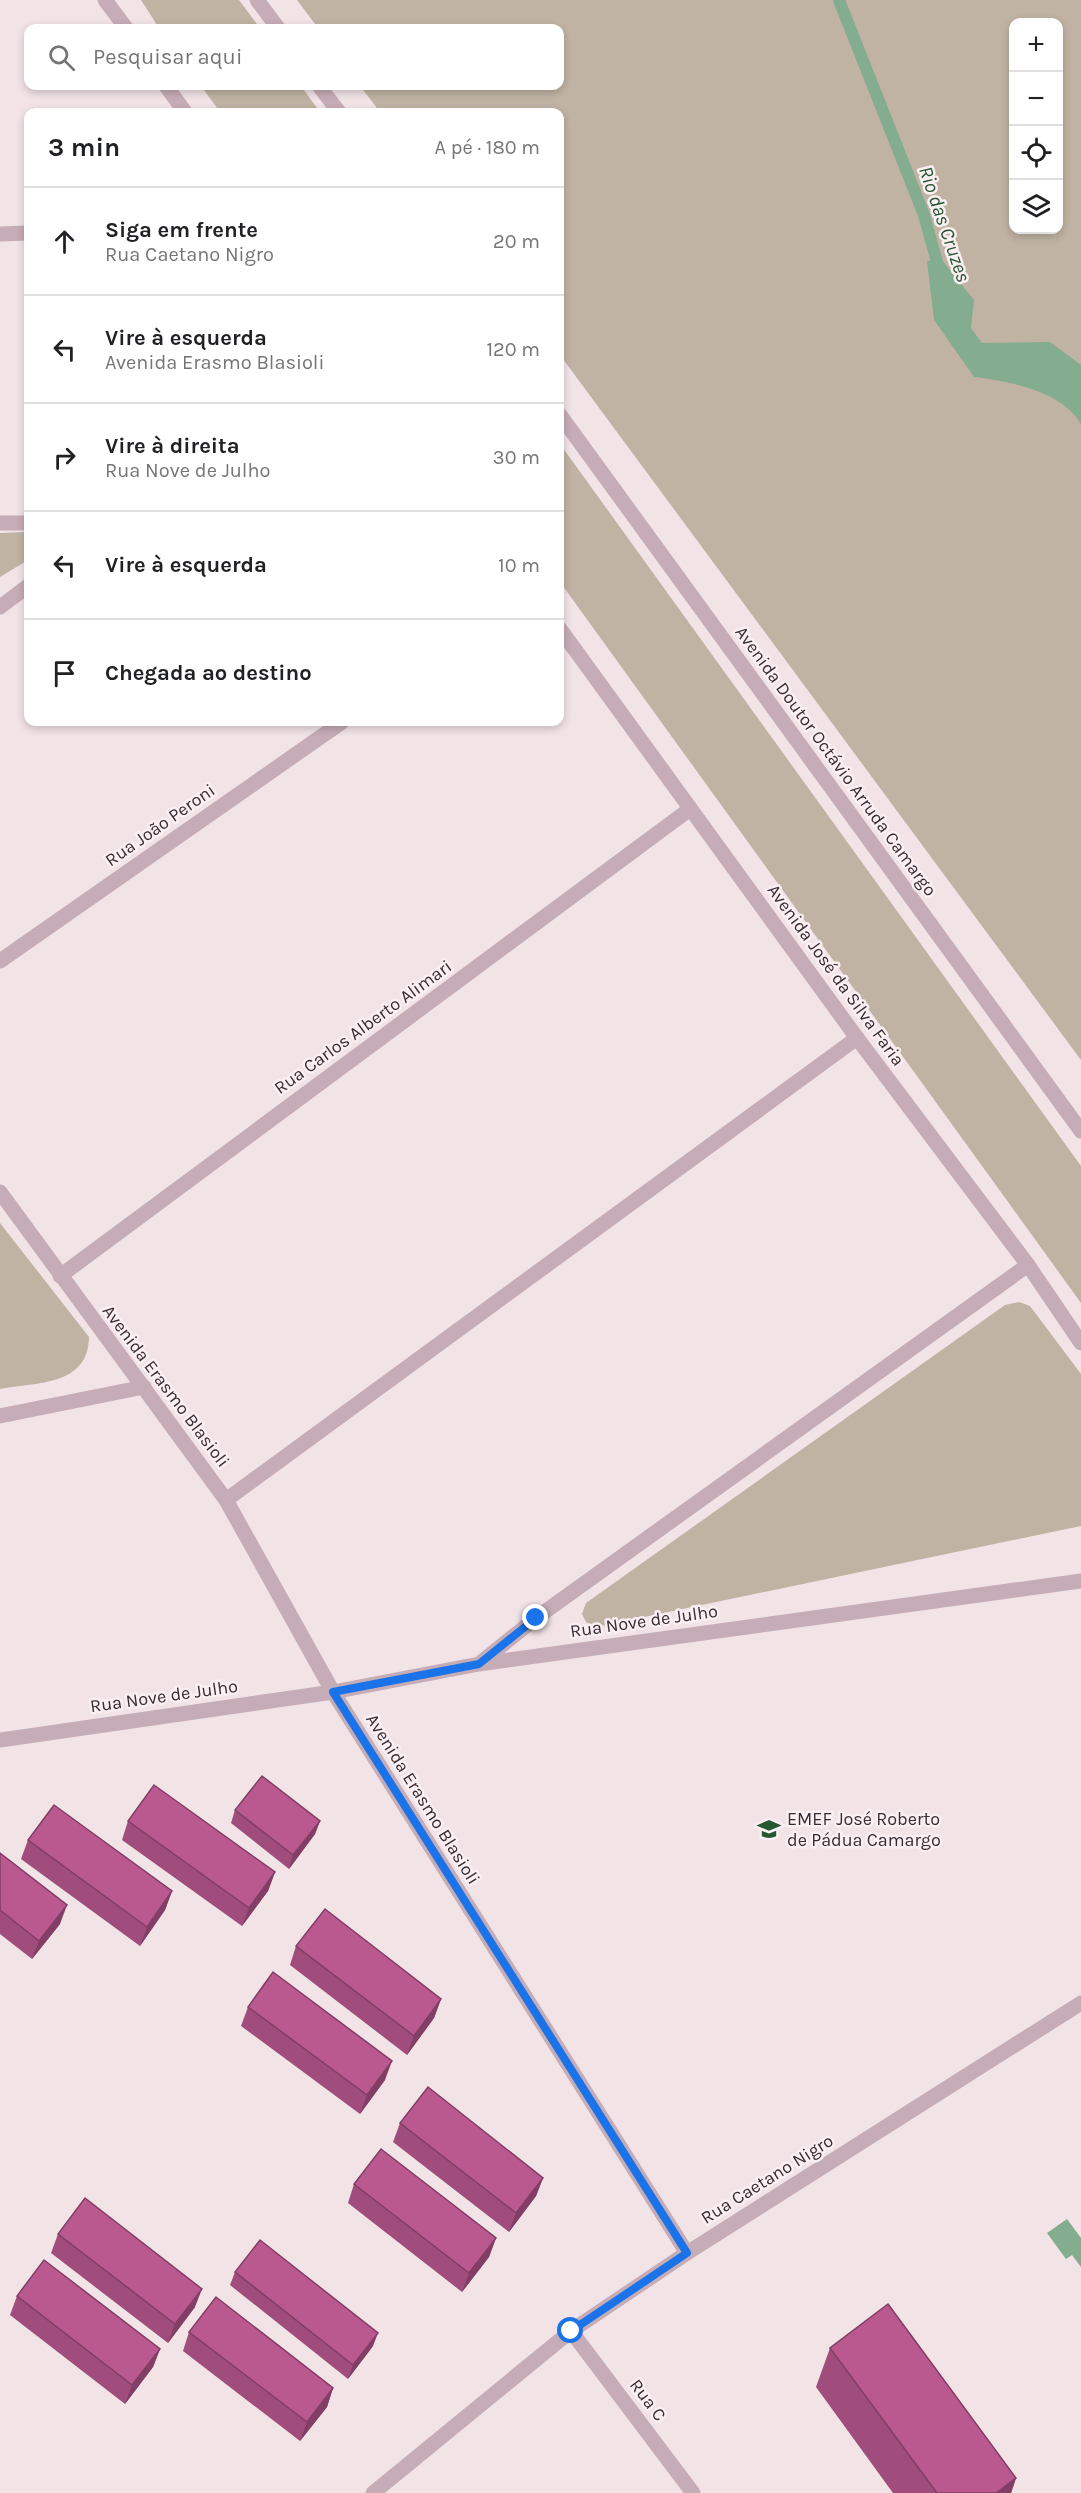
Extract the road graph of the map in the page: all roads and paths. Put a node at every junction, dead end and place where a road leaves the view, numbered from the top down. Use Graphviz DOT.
graph roads {
  1 [pos="105,0"];
  2 [pos="257,0"];
  3 [pos="123,24"];
  4 [pos="275,24"];
  5 [pos="169,90"];
  6 [pos="322,90"];
  7 [pos="182,108"];
  8 [pos="336,108"];
  9 [pos="24,233"];
  10 [pos="0,234"];
  11 [pos="564,420"];
  12 [pos="0,523"];
  13 [pos="24,523"];
  14 [pos="24,589"];
  15 [pos="0,607"];
  16 [pos="564,635"];
  17 [pos="336,726"];
  18 [pos="690,809"];
  19 [pos="0,961"];
  20 [pos="857,1038"];
  21 [pos="1081,1131"];
  22 [pos="0,1192"];
  23 [pos="1028,1265"];
  24 [pos="60,1276"];
  25 [pos="1081,1343"];
  26 [pos="144,1387"];
  27 [pos="0,1416"];
  28 [pos="226,1500"];
  29 [pos="1081,1581"];
  30 [pos="479,1664"];
  31 [pos="333,1692"];
  32 [pos="0,1740"];
  33 [pos="1081,2003"];
  34 [pos="687,2253"];
  35 [pos="571,2331"];
  36 [pos="373,2493"];
  37 [pos="693,2493"];
  1 -- 3 [label="street"];
  2 -- 4 [label="street"];
  5 -- 7 [label="street"];
  6 -- 8 [label="street"];
  9 -- 10 [label="street"];
  11 -- 21 [label="street, Avenida Doutor Octávio Arruda Camargo"];
  12 -- 13 [label="street"];
  14 -- 15 [label="street"];
  16 -- 18 [label="street, Avenida José da Silva Faria"];
  17 -- 19 [label="street, Rua João Peroni"];
  18 -- 20 [label="street, Avenida José da Silva Faria"];
  18 -- 24 [label="street, Rua Carlos Alberto Alimari"];
  20 -- 23 [label="street, Avenida José da Silva Faria"];
  20 -- 28 [label="street"];
  22 -- 24 [label="street, Avenida Erasmo Blasioli"];
  23 -- 25 [label="street, Avenida José da Silva Faria"];
  23 -- 30 [label="street"];
  24 -- 26 [label="street, Avenida Erasmo Blasioli"];
  26 -- 27 [label="street"];
  26 -- 28 [label="street, Avenida Erasmo Blasioli"];
  28 -- 31 [label="street, Avenida Erasmo Blasioli"];
  29 -- 30 [label="street, Rua Nove de Julho"];
  30 -- 31 [label="street, Rua Nove de Julho"];
  31 -- 32 [label="street, Rua Nove de Julho"];
  31 -- 34 [label="street, Avenida Erasmo Blasioli"];
  33 -- 34 [label="street, Rua Caetano Nigro"];
  34 -- 35 [label="street, Rua Caetano Nigro"];
  35 -- 36 [label="street, Rua Caetano Nigro"];
  35 -- 37 [label="street, Rua C"];
}
